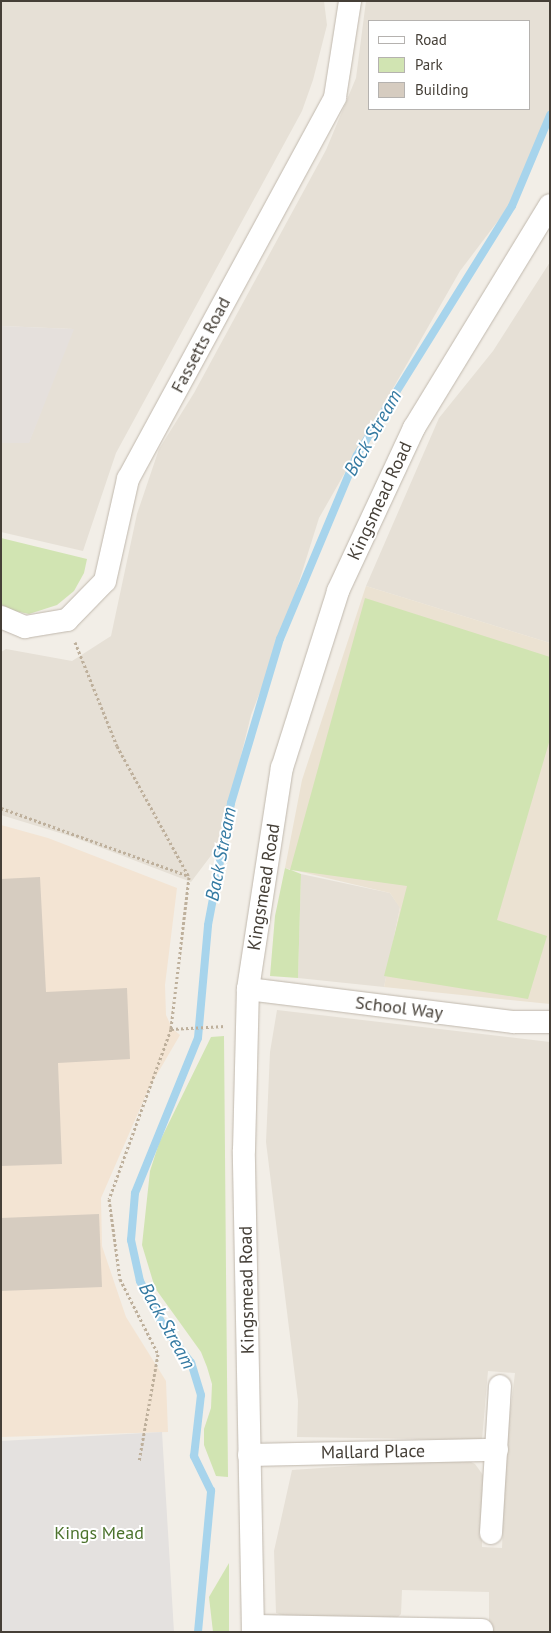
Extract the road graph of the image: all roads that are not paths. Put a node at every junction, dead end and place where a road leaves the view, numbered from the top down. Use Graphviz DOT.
graph roads {
  1 [pos="350,1"];
  2 [pos="550,205"];
  3 [pos="1,617"];
  4 [pos="248,989"];
  5 [pos="550,1022"];
  6 [pos="500,1386"];
  7 [pos="497,1450"];
  8 [pos="249,1455"];
  9 [pos="491,1533"];
  10 [pos="253,1629"];
  11 [pos="482,1630"];
  1 -- 3 [label="street, Fassetts Road"];
  2 -- 4 [label="street, Kingsmead Road"];
  4 -- 5 [label="street, School Way"];
  4 -- 8 [label="street, Kingsmead Road"];
  6 -- 7 [label="street"];
  7 -- 8 [label="street, Mallard Place"];
  7 -- 9 [label="street"];
  8 -- 10 [label="street, Kingsmead Road"];
  10 -- 11 [label="street"];
}
